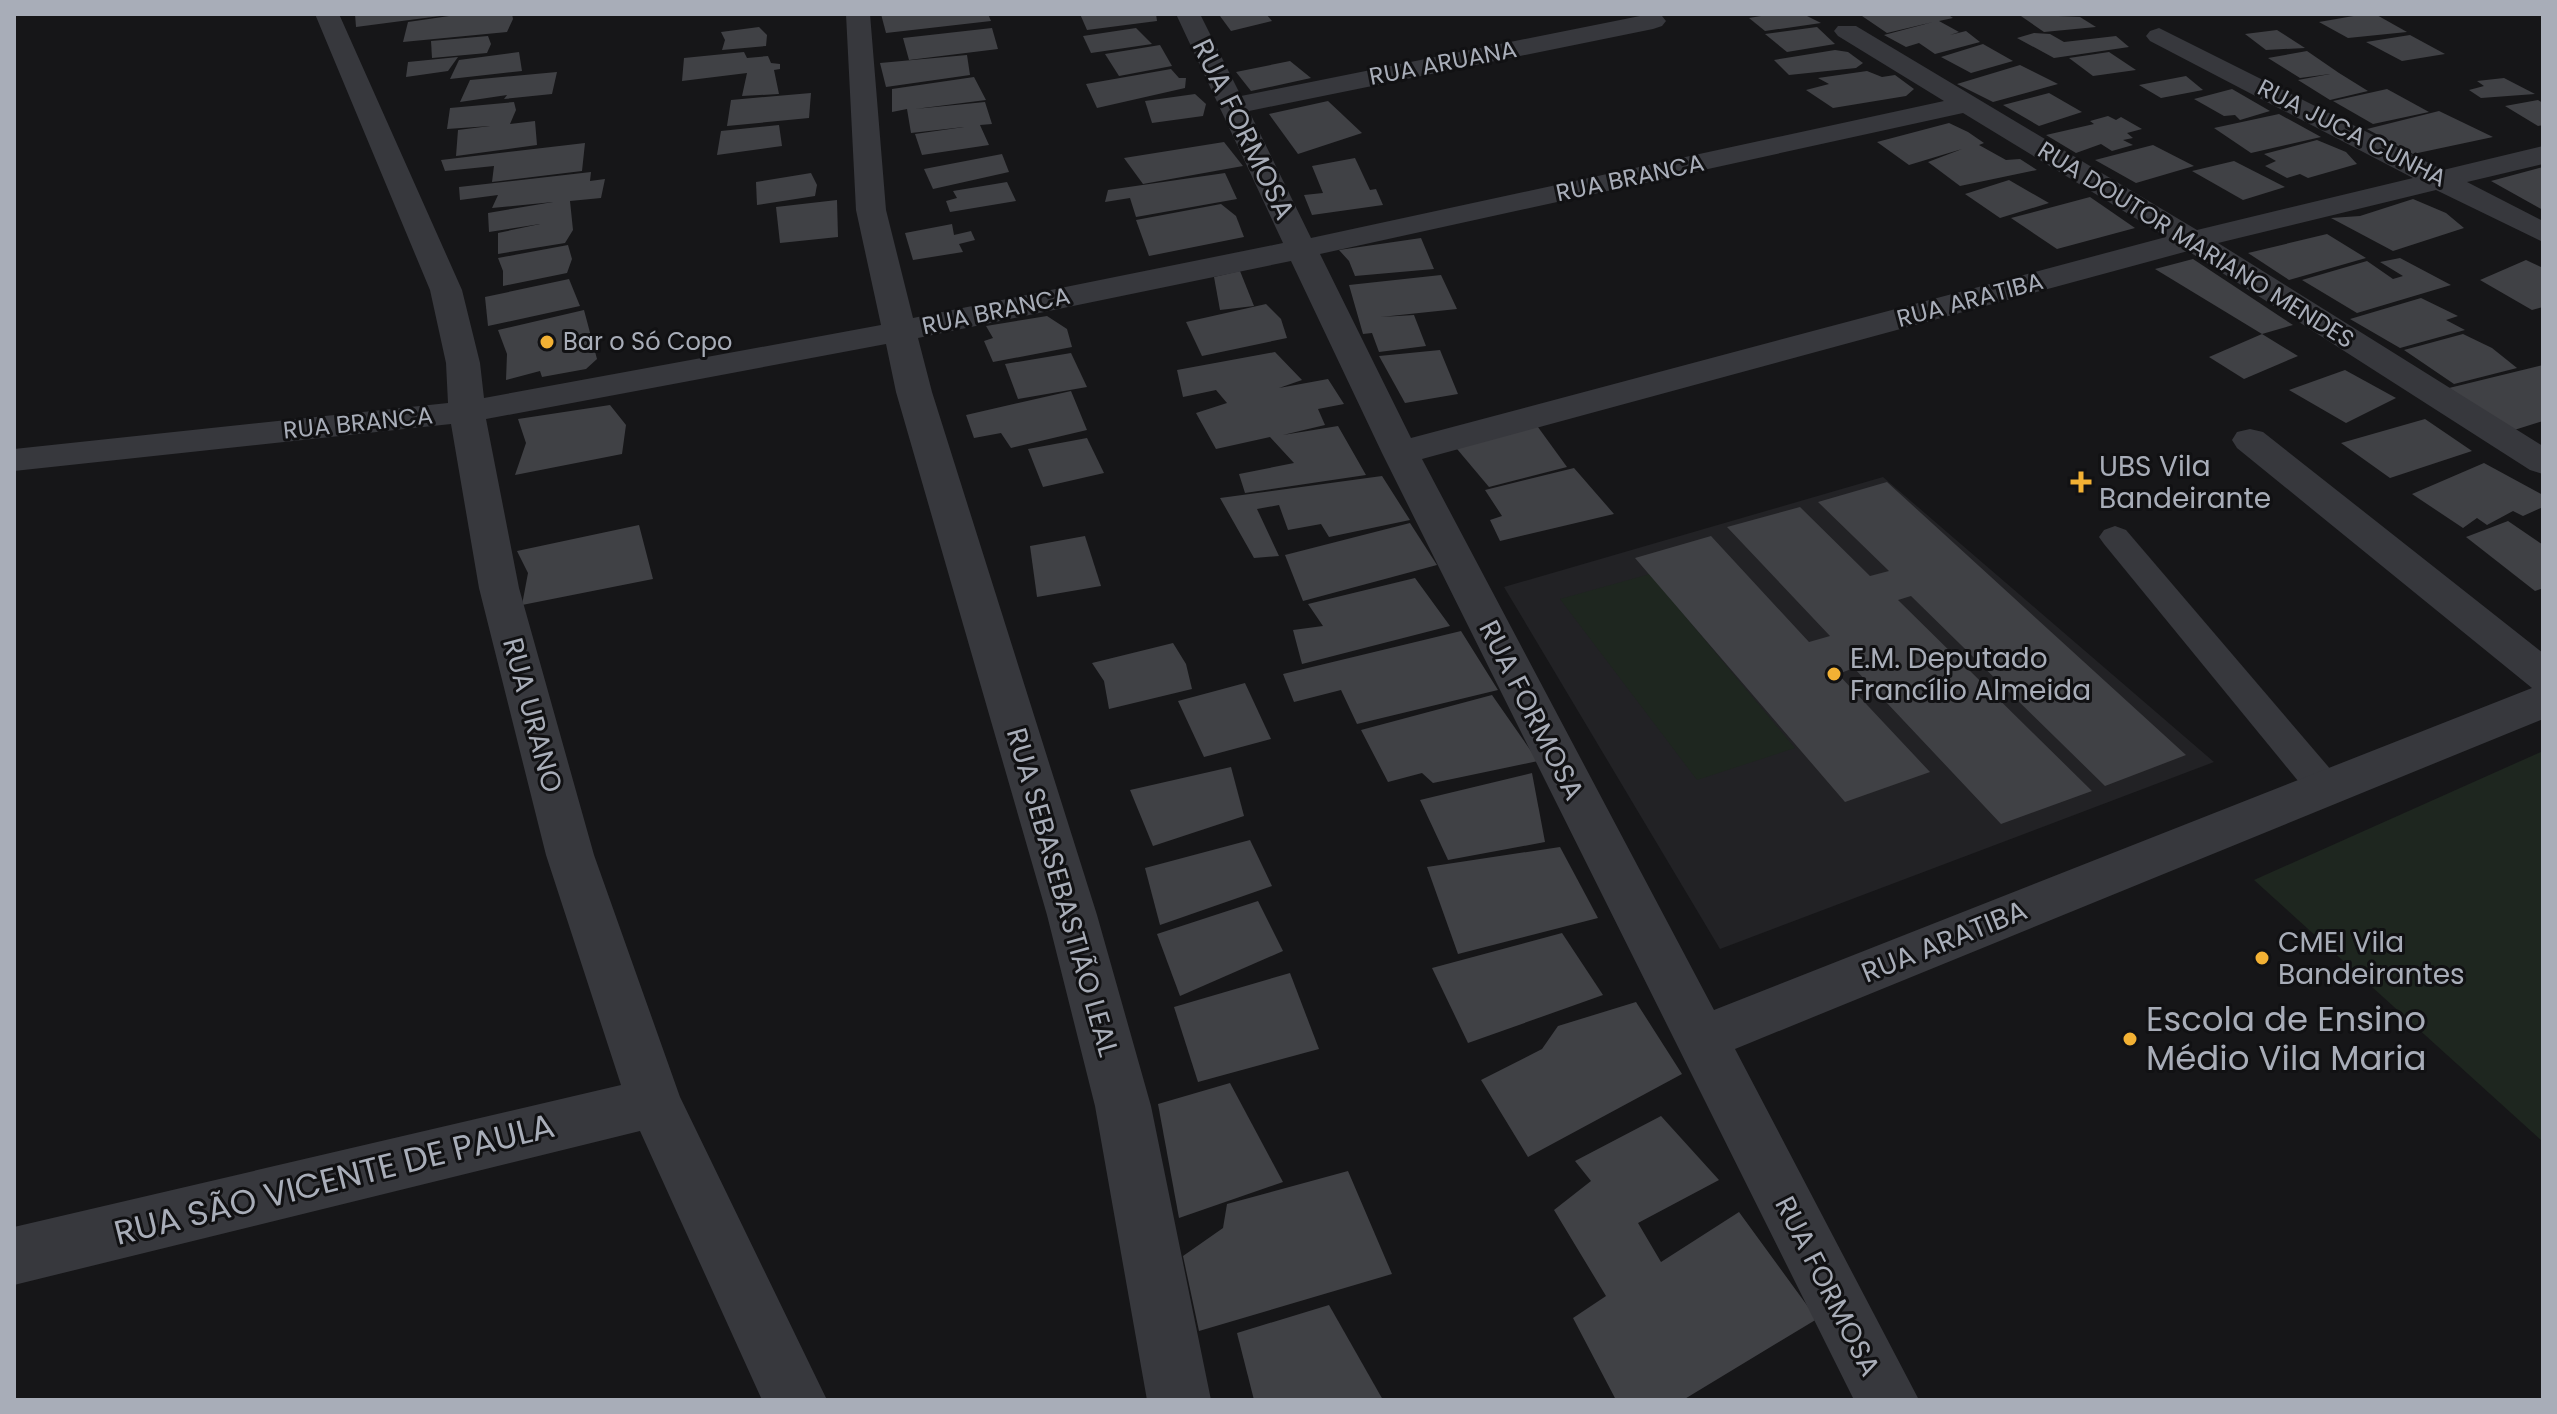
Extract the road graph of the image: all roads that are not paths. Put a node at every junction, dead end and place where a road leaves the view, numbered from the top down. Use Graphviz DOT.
graph roads {
  1 [pos="327,14"];
  2 [pos="858,14"];
  3 [pos="1188,14"];
  4 [pos="1653,21"];
  5 [pos="1847,31"];
  6 [pos="2159,36"];
  7 [pos="1968,104"];
  8 [pos="1234,106"];
  9 [pos="2543,155"];
  10 [pos="2444,179"];
  11 [pos="2543,233"];
  12 [pos="2192,240"];
  13 [pos="1302,249"];
  14 [pos="901,331"];
  15 [pos="467,412"];
  16 [pos="2250,440"];
  17 [pos="1400,453"];
  18 [pos="14,460"];
  19 [pos="2543,462"];
  20 [pos="2115,537"];
  21 [pos="2543,676"];
  22 [pos="2543,701"];
  23 [pos="2325,788"];
  24 [pos="1701,1039"];
  25 [pos="654,1102"];
  26 [pos="14,1256"];
  27 [pos="795,1400"];
  28 [pos="1179,1400"];
  29 [pos="1887,1400"];
  1 -- 15 [label="street, RUA URANO"];
  2 -- 14 [label="street, RUA SEBASEBASTIÃO LEAL"];
  3 -- 8 [label="street, RUA FORMOSA"];
  4 -- 8 [label="street, RUA ARUANA"];
  5 -- 7 [label="street, RUA DOUTOR MARIANO MENDES"];
  6 -- 10 [label="street, RUA JUCA CUNHA"];
  7 -- 12 [label="street, RUA DOUTOR MARIANO MENDES"];
  7 -- 13 [label="street, RUA BRANCA"];
  8 -- 13 [label="street, RUA FORMOSA"];
  9 -- 10 [label="street, RUA ARATIBA"];
  10 -- 11 [label="street, RUA JUCA CUNHA"];
  10 -- 12 [label="street, RUA ARATIBA"];
  12 -- 17 [label="street, RUA ARATIBA"];
  12 -- 19 [label="street, RUA DOUTOR MARIANO MENDES"];
  13 -- 14 [label="street, RUA BRANCA"];
  13 -- 17 [label="street, RUA FORMOSA"];
  14 -- 15 [label="street, RUA BRANCA"];
  14 -- 28 [label="street, RUA SEBASEBASTIÃO LEAL"];
  15 -- 18 [label="street, RUA BRANCA"];
  15 -- 25 [label="street, RUA URANO"];
  16 -- 21 [label="street"];
  17 -- 24 [label="street, RUA FORMOSA"];
  20 -- 23 [label="lane"];
  22 -- 23 [label="street, RUA ARATIBA"];
  23 -- 24 [label="street, RUA ARATIBA"];
  24 -- 29 [label="street, RUA FORMOSA"];
  25 -- 26 [label="street, RUA SÃO VICENTE DE PAULA"];
  25 -- 27 [label="street, RUA URANO"];
}
